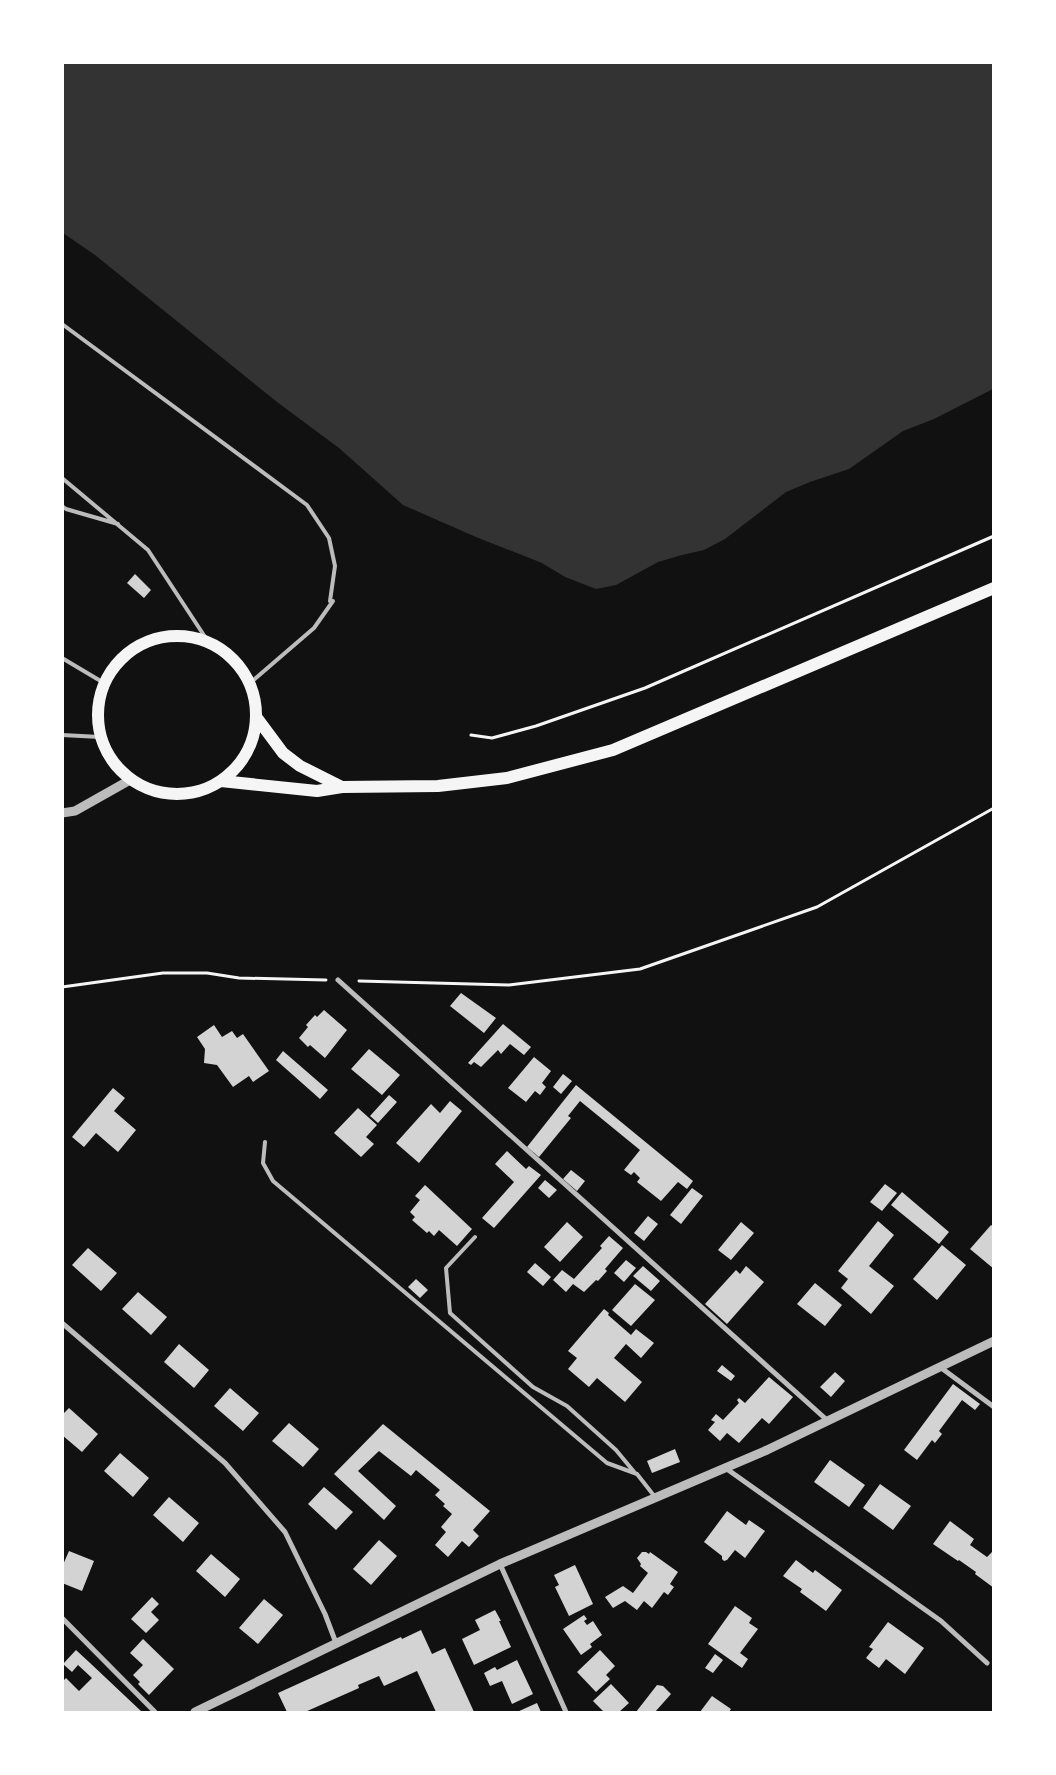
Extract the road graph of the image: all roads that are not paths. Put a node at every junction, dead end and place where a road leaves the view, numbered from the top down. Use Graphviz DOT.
graph roads {
  1 [pos="62,324"];
  2 [pos="62,478"];
  3 [pos="62,506"];
  4 [pos="120,525"];
  5 [pos="994,588"];
  6 [pos="209,643"];
  7 [pos="62,658"];
  8 [pos="104,683"];
  9 [pos="250,683"];
  10 [pos="256,718"];
  11 [pos="62,736"];
  12 [pos="100,737"];
  13 [pos="130,780"];
  14 [pos="221,781"];
  15 [pos="342,787"];
  16 [pos="62,813"];
  17 [pos="338,980"];
  18 [pos="265,1142"];
  19 [pos="475,1237"];
  20 [pos="62,1323"];
  21 [pos="994,1341"];
  22 [pos="940,1367"];
  23 [pos="994,1407"];
  24 [pos="828,1421"];
  25 [pos="724,1467"];
  26 [pos="637,1474"];
  27 [pos="655,1497"];
  28 [pos="500,1564"];
  29 [pos="62,1618"];
  30 [pos="336,1642"];
  31 [pos="987,1663"];
  32 [pos="155,1712"];
  33 [pos="195,1712"];
  34 [pos="566,1712"];
  1 -- 9 [label="lane"];
  2 -- 4 [label="lane"];
  3 -- 4 [label="lane"];
  4 -- 6 [label="lane"];
  5 -- 15 [label="main road"];
  6 -- 8 [label="main road"];
  6 -- 9 [label="main road"];
  7 -- 8 [label="lane"];
  8 -- 12 [label="main road"];
  9 -- 10 [label="main road"];
  10 -- 14 [label="main road"];
  10 -- 15 [label="main road"];
  11 -- 12 [label="lane"];
  12 -- 13 [label="main road"];
  13 -- 14 [label="main road"];
  13 -- 16 [label="street"];
  14 -- 15 [label="main road"];
  17 -- 24 [label="street"];
  18 -- 26 [label="lane"];
  19 -- 26 [label="lane"];
  20 -- 30 [label="street"];
  21 -- 22 [label="street"];
  22 -- 23 [label="street"];
  22 -- 24 [label="street"];
  24 -- 25 [label="street"];
  25 -- 27 [label="street"];
  25 -- 31 [label="street"];
  26 -- 27 [label="lane"];
  27 -- 28 [label="street"];
  28 -- 30 [label="street"];
  28 -- 34 [label="street"];
  29 -- 32 [label="street"];
  30 -- 33 [label="street"];
}
